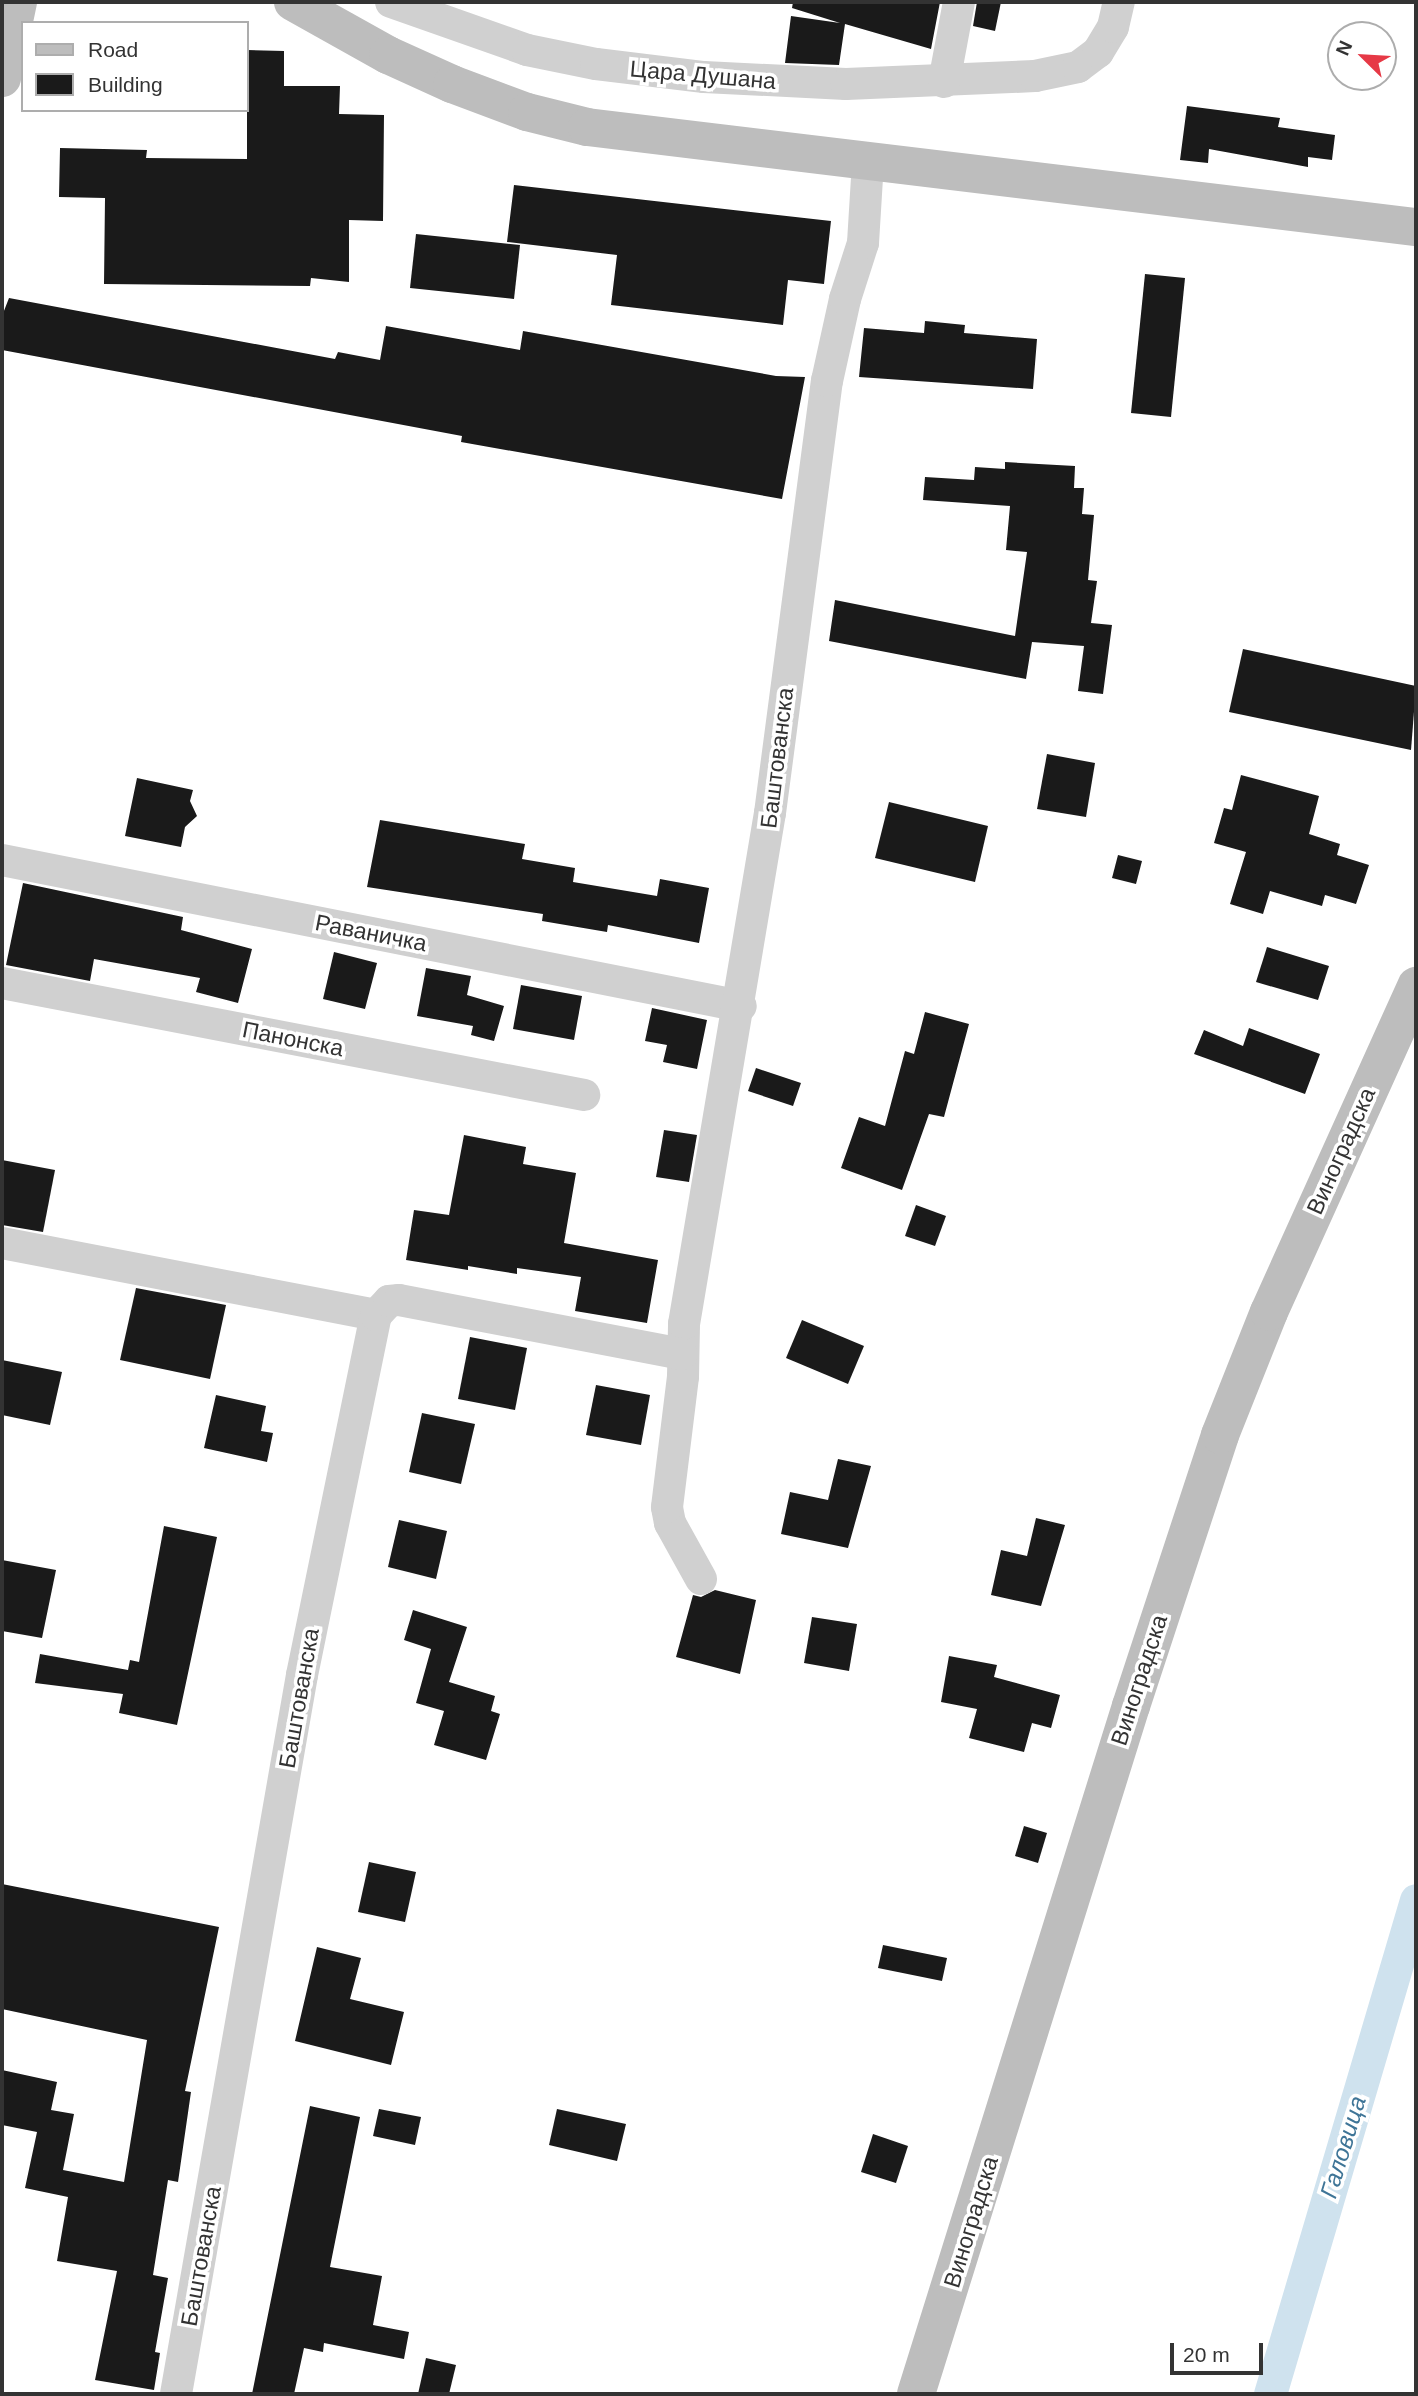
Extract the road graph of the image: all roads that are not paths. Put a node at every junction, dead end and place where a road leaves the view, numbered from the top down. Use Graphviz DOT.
graph roads {
  1 [pos="18,2"];
  2 [pos="293,2"];
  3 [pos="391,2"];
  4 [pos="959,2"];
  5 [pos="1119,2"];
  6 [pos="2,78"];
  7 [pos="944,82"];
  8 [pos="868,170"];
  9 [pos="1416,227"];
  10 [pos="2,860"];
  11 [pos="2,982"];
  12 [pos="1416,986"];
  13 [pos="740,1006"];
  14 [pos="584,1096"];
  15 [pos="2,1243"];
  16 [pos="376,1315"];
  17 [pos="682,1354"];
  18 [pos="701,1579"];
  19 [pos="176,2394"];
  20 [pos="916,2394"];
  1 -- 6 [label="street"];
  2 -- 8 [label="street"];
  3 -- 7 [label="street, Цара Душана"];
  4 -- 7 [label="street"];
  5 -- 7 [label="street"];
  8 -- 9 [label="street"];
  8 -- 13 [label="street, Баштованска"];
  10 -- 13 [label="street, Раваничка"];
  11 -- 14 [label="street, Панонска"];
  12 -- 20 [label="street, Виноградска"];
  13 -- 17 [label="street, Баштованска"];
  15 -- 16 [label="street"];
  16 -- 17 [label="street"];
  16 -- 19 [label="street, Баштованска"];
  17 -- 18 [label="street, Баштованска"];
}
